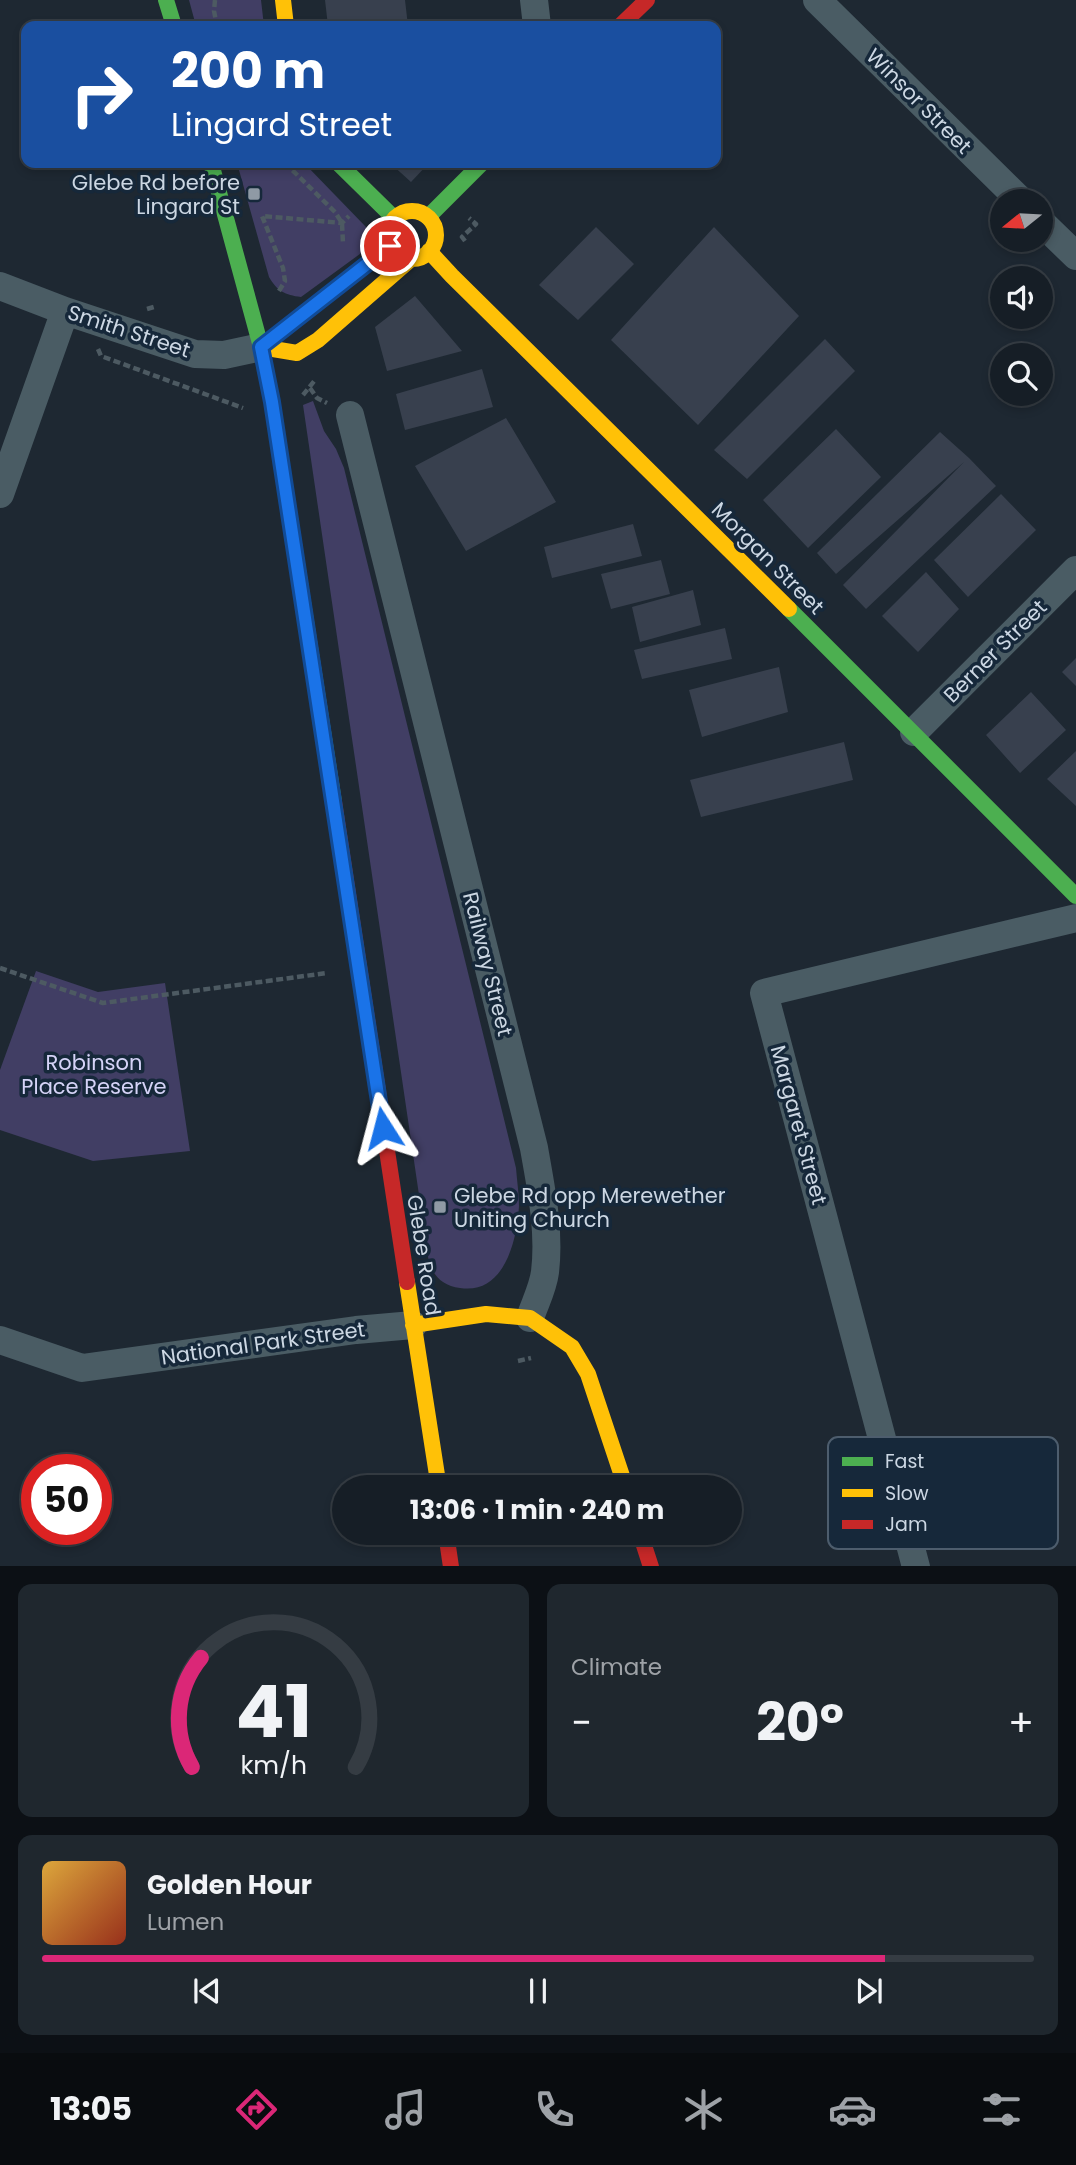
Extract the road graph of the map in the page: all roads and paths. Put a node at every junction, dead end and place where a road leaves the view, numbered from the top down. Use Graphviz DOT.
graph roads {
  1 [pos="166,0"];
  2 [pos="215,0"];
  3 [pos="283,0"];
  4 [pos="534,0"];
  5 [pos="647,0"];
  6 [pos="817,0"];
  7 [pos="172,21"];
  8 [pos="216,21"];
  9 [pos="285,21"];
  10 [pos="536,21"];
  11 [pos="625,21"];
  12 [pos="212,168"];
  13 [pos="290,168"];
  14 [pos="343,168"];
  15 [pos="477,168"];
  16 [pos="1009,189"];
  17 [pos="428,217"];
  18 [pos="469,217"];
  19 [pos="394,218"];
  20 [pos="342,223"];
  21 [pos="1054,235"];
  22 [pos="470,245"];
  23 [pos="390,246"];
  24 [pos="344,248"];
  25 [pos="429,251"];
  26 [pos="1076,256"];
  27 [pos="411,259"];
  28 [pos="0,286"];
  29 [pos="279,292"];
  30 [pos="65,311"];
  31 [pos="261,347"];
  32 [pos="101,356"];
  33 [pos="240,409"];
  34 [pos="349,415"];
  35 [pos="0,494"];
  36 [pos="1076,570"];
  37 [pos="915,732"];
  38 [pos="1076,896"];
  39 [pos="1076,918"];
  40 [pos="0,968"];
  41 [pos="327,973"];
  42 [pos="530,1318"];
  43 [pos="413,1325"];
  44 [pos="0,1339"];
  45 [pos="530,1358"];
  46 [pos="518,1361"];
  47 [pos="882,1437"];
  48 [pos="437,1475"];
  49 [pos="622,1475"];
  50 [pos="448,1545"];
  51 [pos="644,1545"];
  52 [pos="911,1549"];
  53 [pos="451,1566"];
  54 [pos="651,1566"];
  55 [pos="916,1566"];
  1 -- 7 [label="street"];
  2 -- 8 [label="path"];
  3 -- 9 [label="street"];
  4 -- 10 [label="street"];
  5 -- 11 [label="street"];
  6 -- 16 [label="street, Winsor Street"];
  12 -- 31 [label="street, Glebe Road"];
  13 -- 20 [label="path"];
  14 -- 19 [label="street"];
  15 -- 17 [label="street"];
  17 -- 19 [label="street"];
  17 -- 25 [label="street"];
  18 -- 22 [label="path"];
  19 -- 23 [label="street"];
  20 -- 24 [label="path"];
  20 -- 29 [label="path"];
  21 -- 26 [label="street"];
  23 -- 27 [label="street"];
  23 -- 31 [label="street"];
  25 -- 27 [label="street"];
  25 -- 37 [label="street, Morgan Street"];
  27 -- 31 [label="street"];
  28 -- 30 [label="street, Smith Street"];
  30 -- 31 [label="street, Smith Street"];
  30 -- 35 [label="street"];
  31 -- 43 [label="street, Glebe Road"];
  32 -- 33 [label="path"];
  34 -- 42 [label="street, Railway Street"];
  36 -- 37 [label="street, Berner Street"];
  37 -- 38 [label="street, Morgan Street"];
  39 -- 47 [label="street, Margaret Street"];
  40 -- 41 [label="path"];
  42 -- 43 [label="street, National Park Street"];
  42 -- 49 [label="street"];
  43 -- 44 [label="street, National Park Street"];
  43 -- 48 [label="street, Glebe Road"];
  45 -- 46 [label="path"];
  50 -- 53 [label="street"];
  51 -- 54 [label="street"];
  52 -- 55 [label="street, Margaret Street"];
}
